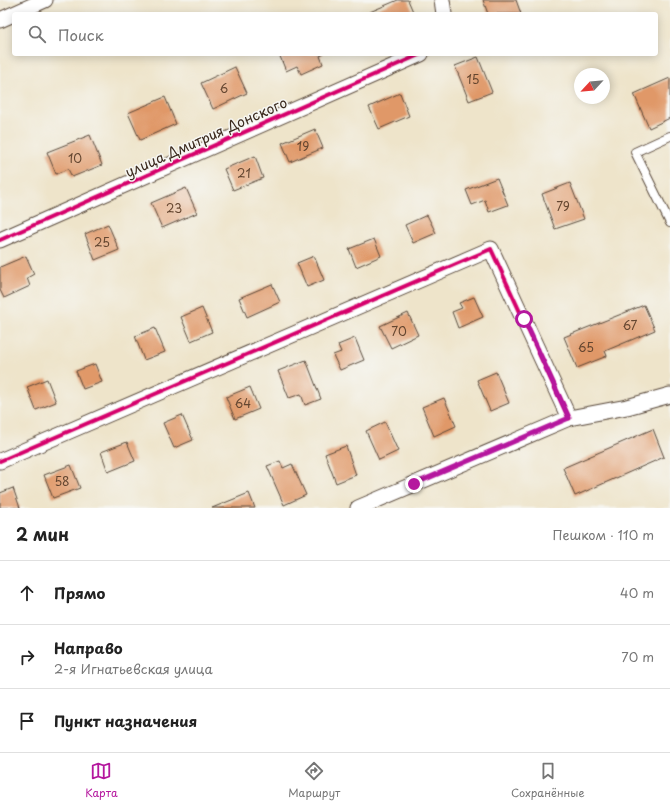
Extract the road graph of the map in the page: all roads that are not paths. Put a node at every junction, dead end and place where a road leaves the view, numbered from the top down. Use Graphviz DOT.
graph roads {
  1 [pos="45,0"];
  2 [pos="442,0"];
  3 [pos="18,12"];
  4 [pos="444,12"];
  5 [pos="12,15"];
  6 [pos="0,20"];
  7 [pos="416,56"];
  8 [pos="670,136"];
  9 [pos="670,223"];
  10 [pos="0,240"];
  11 [pos="670,395"];
  12 [pos="569,418"];
  13 [pos="0,461"];
  14 [pos="358,508"];
  1 -- 3 [label="street"];
  2 -- 4 [label="street"];
  5 -- 6 [label="street"];
  7 -- 10 [label="street, улица Дмитрия Донского"];
  8 -- 9 [label="lane"];
  11 -- 12 [label="street"];
  12 -- 13 [label="street"];
  12 -- 14 [label="street"];
}
